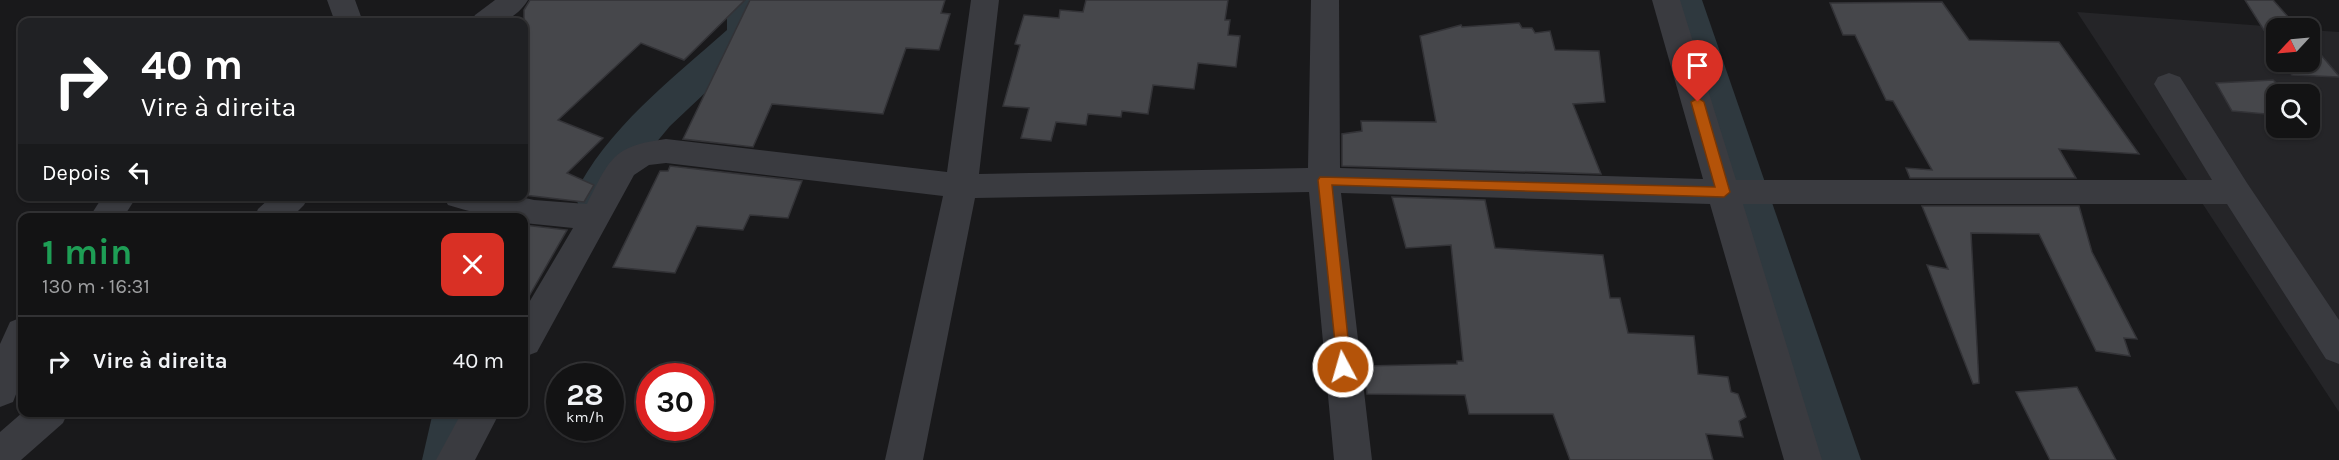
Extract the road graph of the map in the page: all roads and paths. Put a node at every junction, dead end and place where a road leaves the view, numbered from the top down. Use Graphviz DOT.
graph roads {
  1 [pos="341,0"];
  2 [pos="513,0"];
  3 [pos="985,0"];
  4 [pos="1325,0"];
  5 [pos="1666,0"];
  6 [pos="348,18"];
  7 [pos="490,18"];
  8 [pos="2169,84"];
  9 [pos="1324,180"];
  10 [pos="961,186"];
  11 [pos="1724,192"];
  12 [pos="2236,192"];
  13 [pos="288,201"];
  14 [pos="481,201"];
  15 [pos="275,213"];
  16 [pos="596,217"];
  17 [pos="528,335"];
  18 [pos="18,343"];
  19 [pos="2339,349"];
  20 [pos="0,390"];
  21 [pos="44,417"];
  22 [pos="479,417"];
  23 [pos="0,455"];
  24 [pos="455,460"];
  25 [pos="904,460"];
  26 [pos="1353,460"];
  27 [pos="1803,460"];
  1 -- 6 [label="street"];
  2 -- 7 [label="street"];
  3 -- 10 [label="street"];
  4 -- 9 [label="street"];
  5 -- 11 [label="street"];
  8 -- 12 [label="street"];
  9 -- 10 [label="street"];
  9 -- 11 [label="street"];
  9 -- 26 [label="street"];
  10 -- 16 [label="street"];
  10 -- 25 [label="street"];
  11 -- 12 [label="street"];
  11 -- 27 [label="street"];
  12 -- 19 [label="street"];
  13 -- 15 [label="street"];
  14 -- 16 [label="street"];
  16 -- 17 [label="street"];
  18 -- 20 [label="street"];
  21 -- 23 [label="street"];
  22 -- 24 [label="street"];
}
